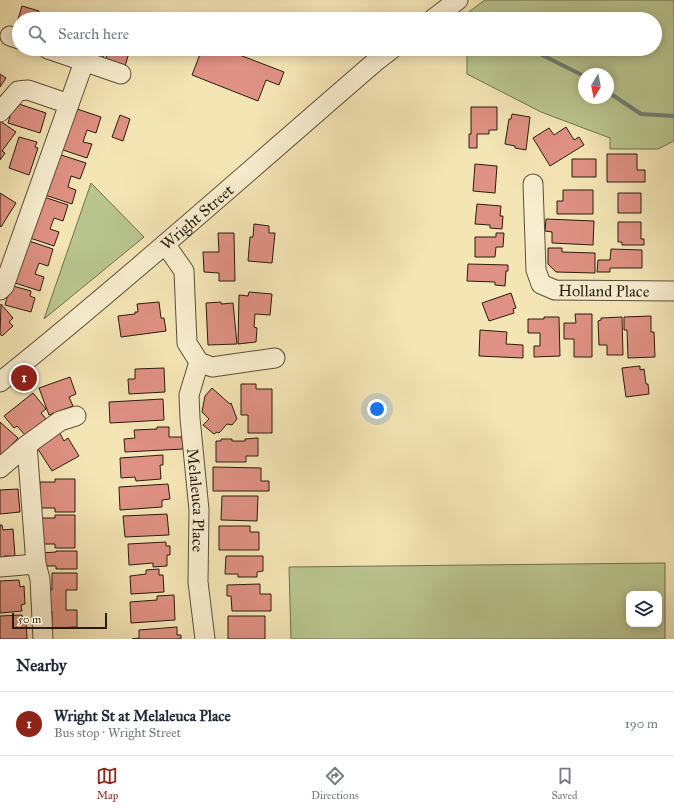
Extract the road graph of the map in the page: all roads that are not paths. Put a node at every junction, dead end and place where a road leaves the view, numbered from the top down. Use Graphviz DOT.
graph roads {
  1 [pos="458,0"];
  2 [pos="442,12"];
  3 [pos="67,56"];
  4 [pos="383,56"];
  5 [pos="84,62"];
  6 [pos="121,74"];
  7 [pos="69,104"];
  8 [pos="0,112"];
  9 [pos="533,184"];
  10 [pos="165,244"];
  11 [pos="0,290"];
  12 [pos="674,291"];
  13 [pos="275,358"];
  14 [pos="199,362"];
  15 [pos="0,382"];
  16 [pos="76,416"];
  17 [pos="27,445"];
  18 [pos="0,468"];
  19 [pos="36,564"];
  20 [pos="0,567"];
  21 [pos="43,639"];
  22 [pos="205,639"];
  1 -- 2 [label="street"];
  3 -- 5 [label="street"];
  4 -- 10 [label="street, Wright Street"];
  5 -- 6 [label="street"];
  5 -- 7 [label="street"];
  7 -- 8 [label="street"];
  7 -- 11 [label="street"];
  9 -- 12 [label="street, Holland Place"];
  10 -- 14 [label="street"];
  10 -- 15 [label="street, Wright Street"];
  13 -- 14 [label="street"];
  14 -- 22 [label="street, Melaleuca Place"];
  16 -- 17 [label="street"];
  17 -- 18 [label="street"];
  17 -- 19 [label="street"];
  19 -- 20 [label="street"];
  19 -- 21 [label="street"];
}
